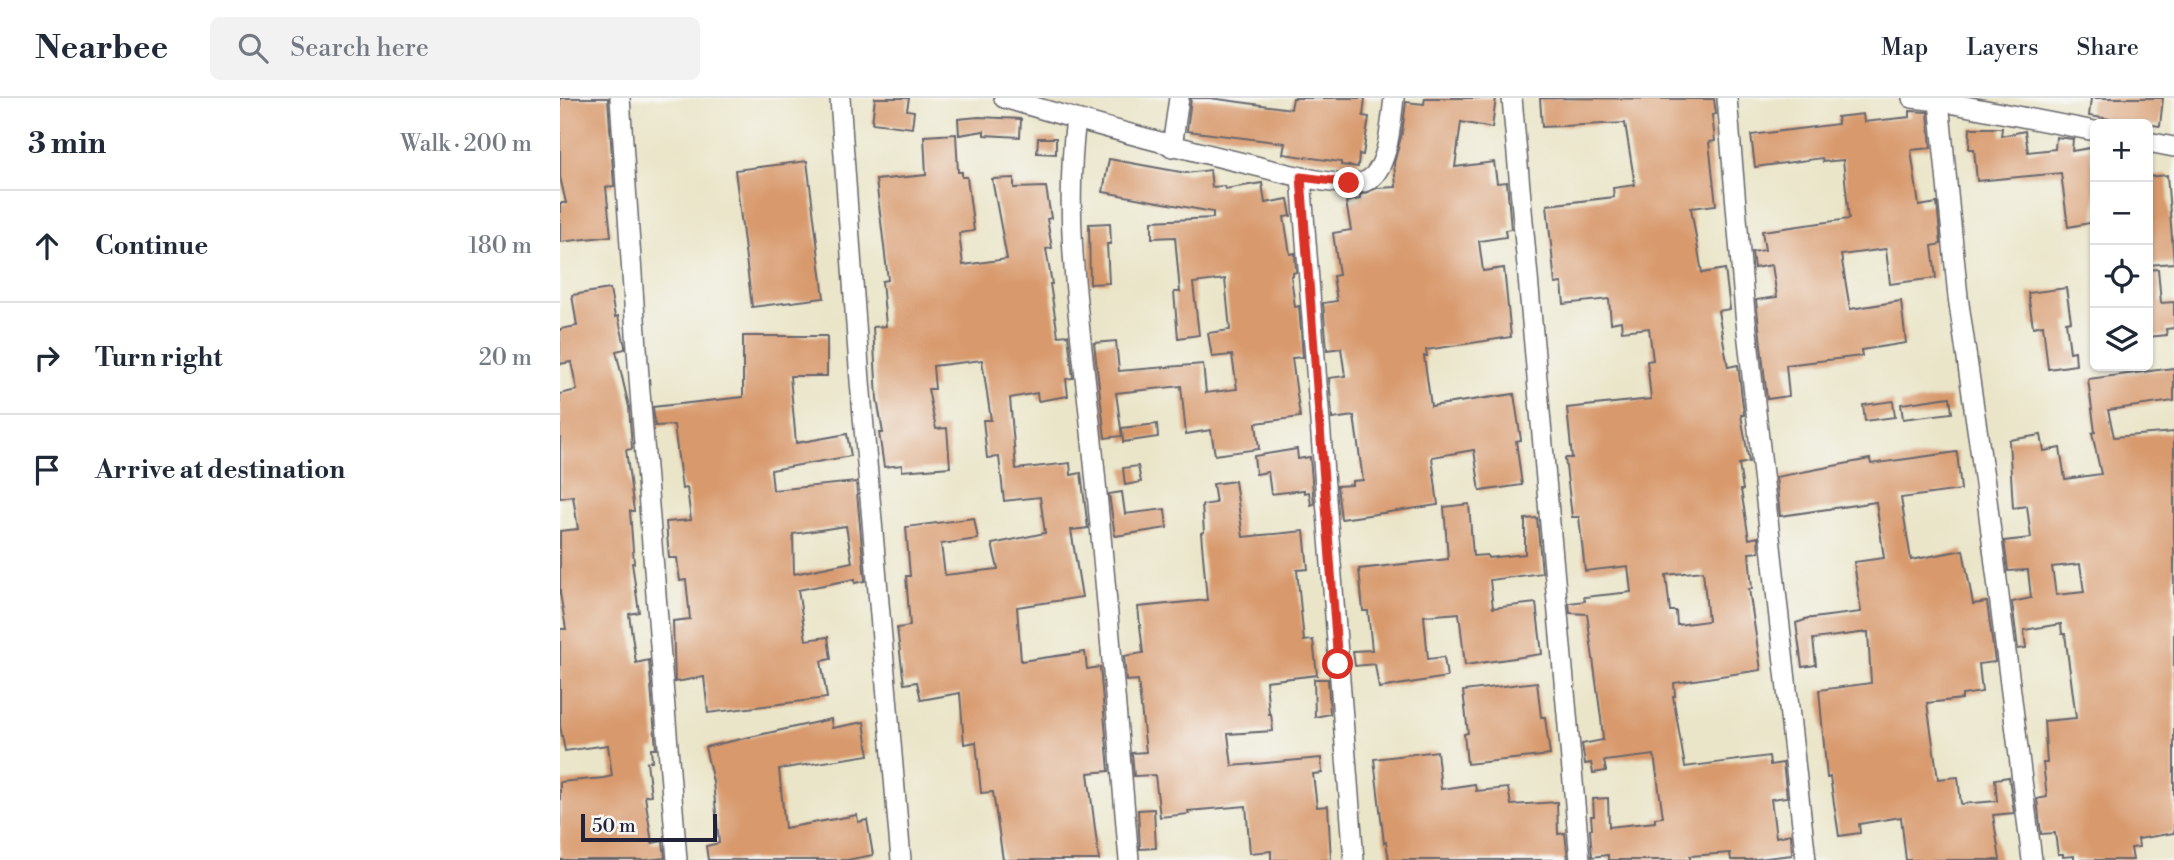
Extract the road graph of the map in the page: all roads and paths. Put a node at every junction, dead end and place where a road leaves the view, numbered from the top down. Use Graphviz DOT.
graph roads {
  1 [pos="620,98"];
  2 [pos="841,98"];
  3 [pos="1004,98"];
  4 [pos="1179,98"];
  5 [pos="1394,98"];
  6 [pos="1512,98"];
  7 [pos="1727,98"];
  8 [pos="1912,98"];
  9 [pos="1939,101"];
  10 [pos="1076,119"];
  11 [pos="2090,130"];
  12 [pos="2153,143"];
  13 [pos="1172,147"];
  14 [pos="2174,147"];
  15 [pos="1301,177"];
  16 [pos="677,860"];
  17 [pos="901,860"];
  18 [pos="1129,860"];
  19 [pos="1354,860"];
  20 [pos="1580,860"];
  21 [pos="1806,860"];
  22 [pos="2032,860"];
  1 -- 16 [label="street"];
  2 -- 17 [label="street"];
  3 -- 10 [label="street"];
  4 -- 13 [label="street"];
  5 -- 15 [label="street"];
  6 -- 20 [label="street"];
  7 -- 21 [label="street"];
  8 -- 9 [label="street"];
  9 -- 11 [label="street"];
  9 -- 22 [label="street"];
  10 -- 13 [label="street"];
  10 -- 18 [label="street"];
  12 -- 14 [label="street"];
  13 -- 15 [label="street"];
  15 -- 19 [label="street"];
}
